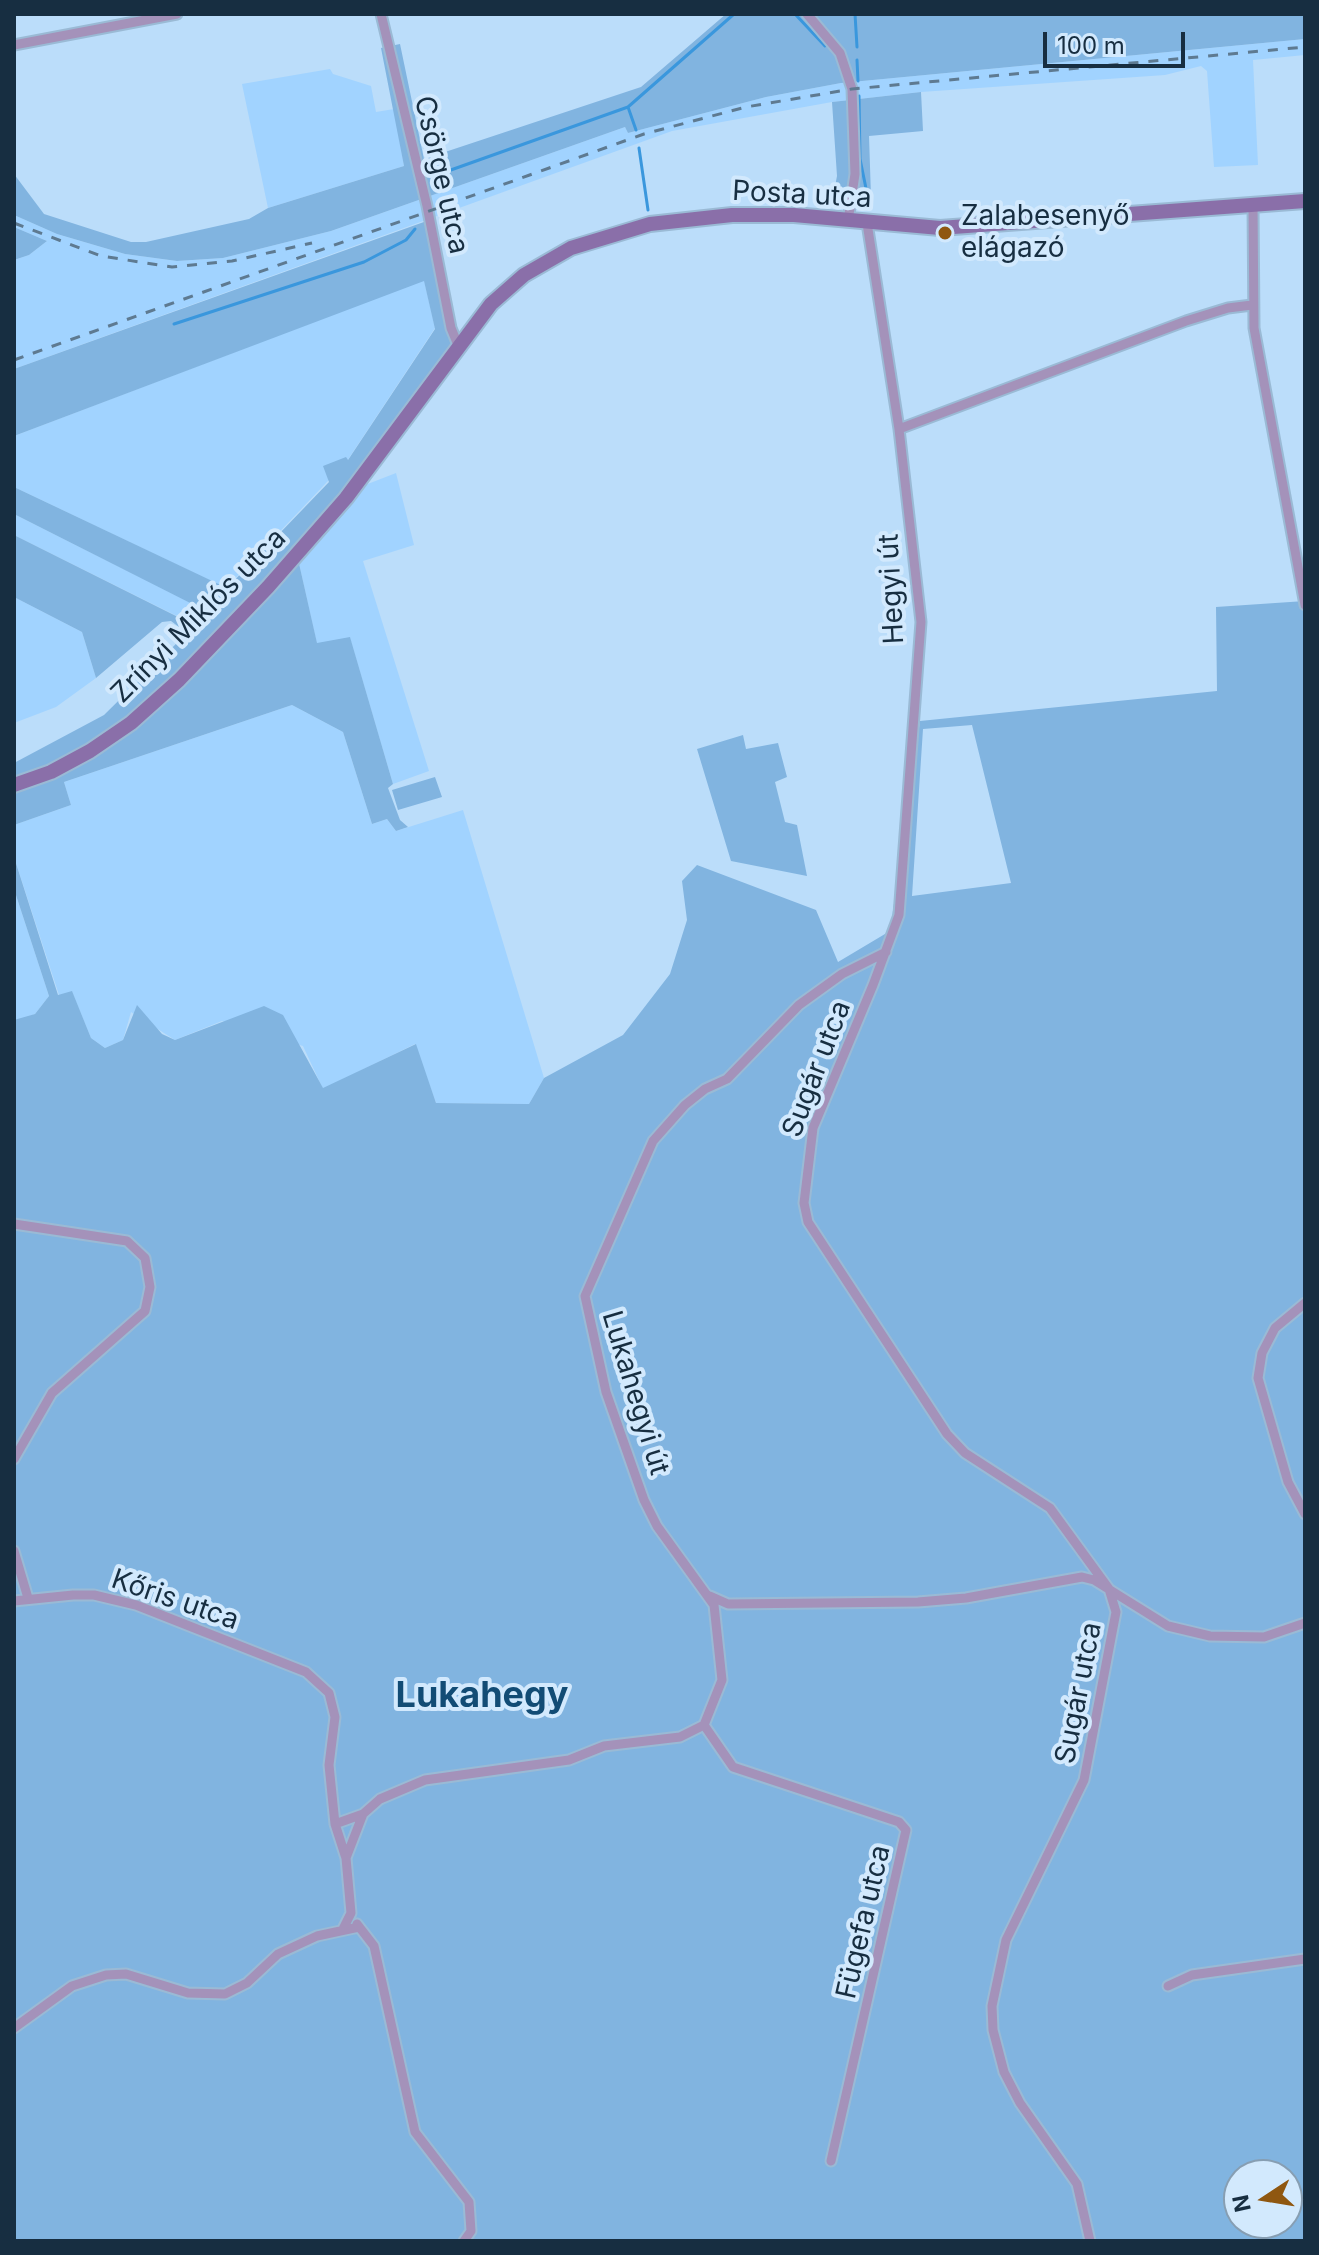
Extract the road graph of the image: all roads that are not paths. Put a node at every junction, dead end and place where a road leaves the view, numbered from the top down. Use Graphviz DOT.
graph roads {
  1 [pos="177,14"];
  2 [pos="381,14"];
  3 [pos="807,14"];
  4 [pos="14,45"];
  5 [pos="1305,201"];
  6 [pos="1253,205"];
  7 [pos="848,221"];
  8 [pos="867,223"];
  9 [pos="1252,305"];
  10 [pos="458,345"];
  11 [pos="899,429"];
  12 [pos="387,442"];
  13 [pos="1304,600"];
  14 [pos="14,785"];
  15 [pos="886,952"];
  16 [pos="14,1224"];
  17 [pos="1305,1303"];
  18 [pos="14,1459"];
  19 [pos="1305,1514"];
  20 [pos="14,1551"];
  21 [pos="1109,1589"];
  22 [pos="709,1596"];
  23 [pos="28,1598"];
  24 [pos="14,1601"];
  25 [pos="728,1604"];
  26 [pos="716,1618"];
  27 [pos="1305,1623"];
  28 [pos="704,1725"];
  29 [pos="363,1814"];
  30 [pos="335,1824"];
  31 [pos="346,1858"];
  32 [pos="351,1913"];
  33 [pos="359,1927"];
  34 [pos="343,1929"];
  35 [pos="1305,1959"];
  36 [pos="1168,1986"];
  37 [pos="14,2028"];
  38 [pos="831,2161"];
  39 [pos="464,2241"];
  40 [pos="1090,2241"];
  1 -- 4 [label="street"];
  2 -- 10 [label="street, Csörge utca"];
  3 -- 7 [label="street"];
  5 -- 6 [label="main road, Posta utca"];
  6 -- 8 [label="main road, Posta utca"];
  6 -- 9 [label="street"];
  7 -- 8 [label="main road, Posta utca"];
  7 -- 10 [label="main road, Posta utca"];
  8 -- 11 [label="street, Hegyi út"];
  9 -- 11 [label="street"];
  9 -- 13 [label="street"];
  10 -- 12 [label="main road, Posta utca"];
  11 -- 15 [label="street, Hegyi út"];
  12 -- 14 [label="main road, Zrínyi Miklós utca"];
  15 -- 21 [label="street, Sugár utca"];
  15 -- 22 [label="street, Lukahegyi út"];
  16 -- 18 [label="street"];
  17 -- 19 [label="street"];
  20 -- 23 [label="street"];
  21 -- 25 [label="street"];
  21 -- 27 [label="street"];
  21 -- 40 [label="street, Sugár utca"];
  22 -- 25 [label="street"];
  22 -- 26 [label="street, Lukahegyi út"];
  23 -- 24 [label="street, Kőris utca"];
  23 -- 30 [label="street, Kőris utca"];
  25 -- 26 [label="street"];
  26 -- 28 [label="street, Lukahegyi út"];
  28 -- 29 [label="street"];
  28 -- 38 [label="street, Fügefa utca"];
  29 -- 30 [label="street"];
  29 -- 31 [label="street"];
  30 -- 31 [label="street"];
  31 -- 32 [label="street"];
  32 -- 33 [label="street"];
  32 -- 34 [label="street"];
  33 -- 34 [label="street"];
  33 -- 39 [label="street"];
  34 -- 37 [label="street"];
  35 -- 36 [label="street"];
}
